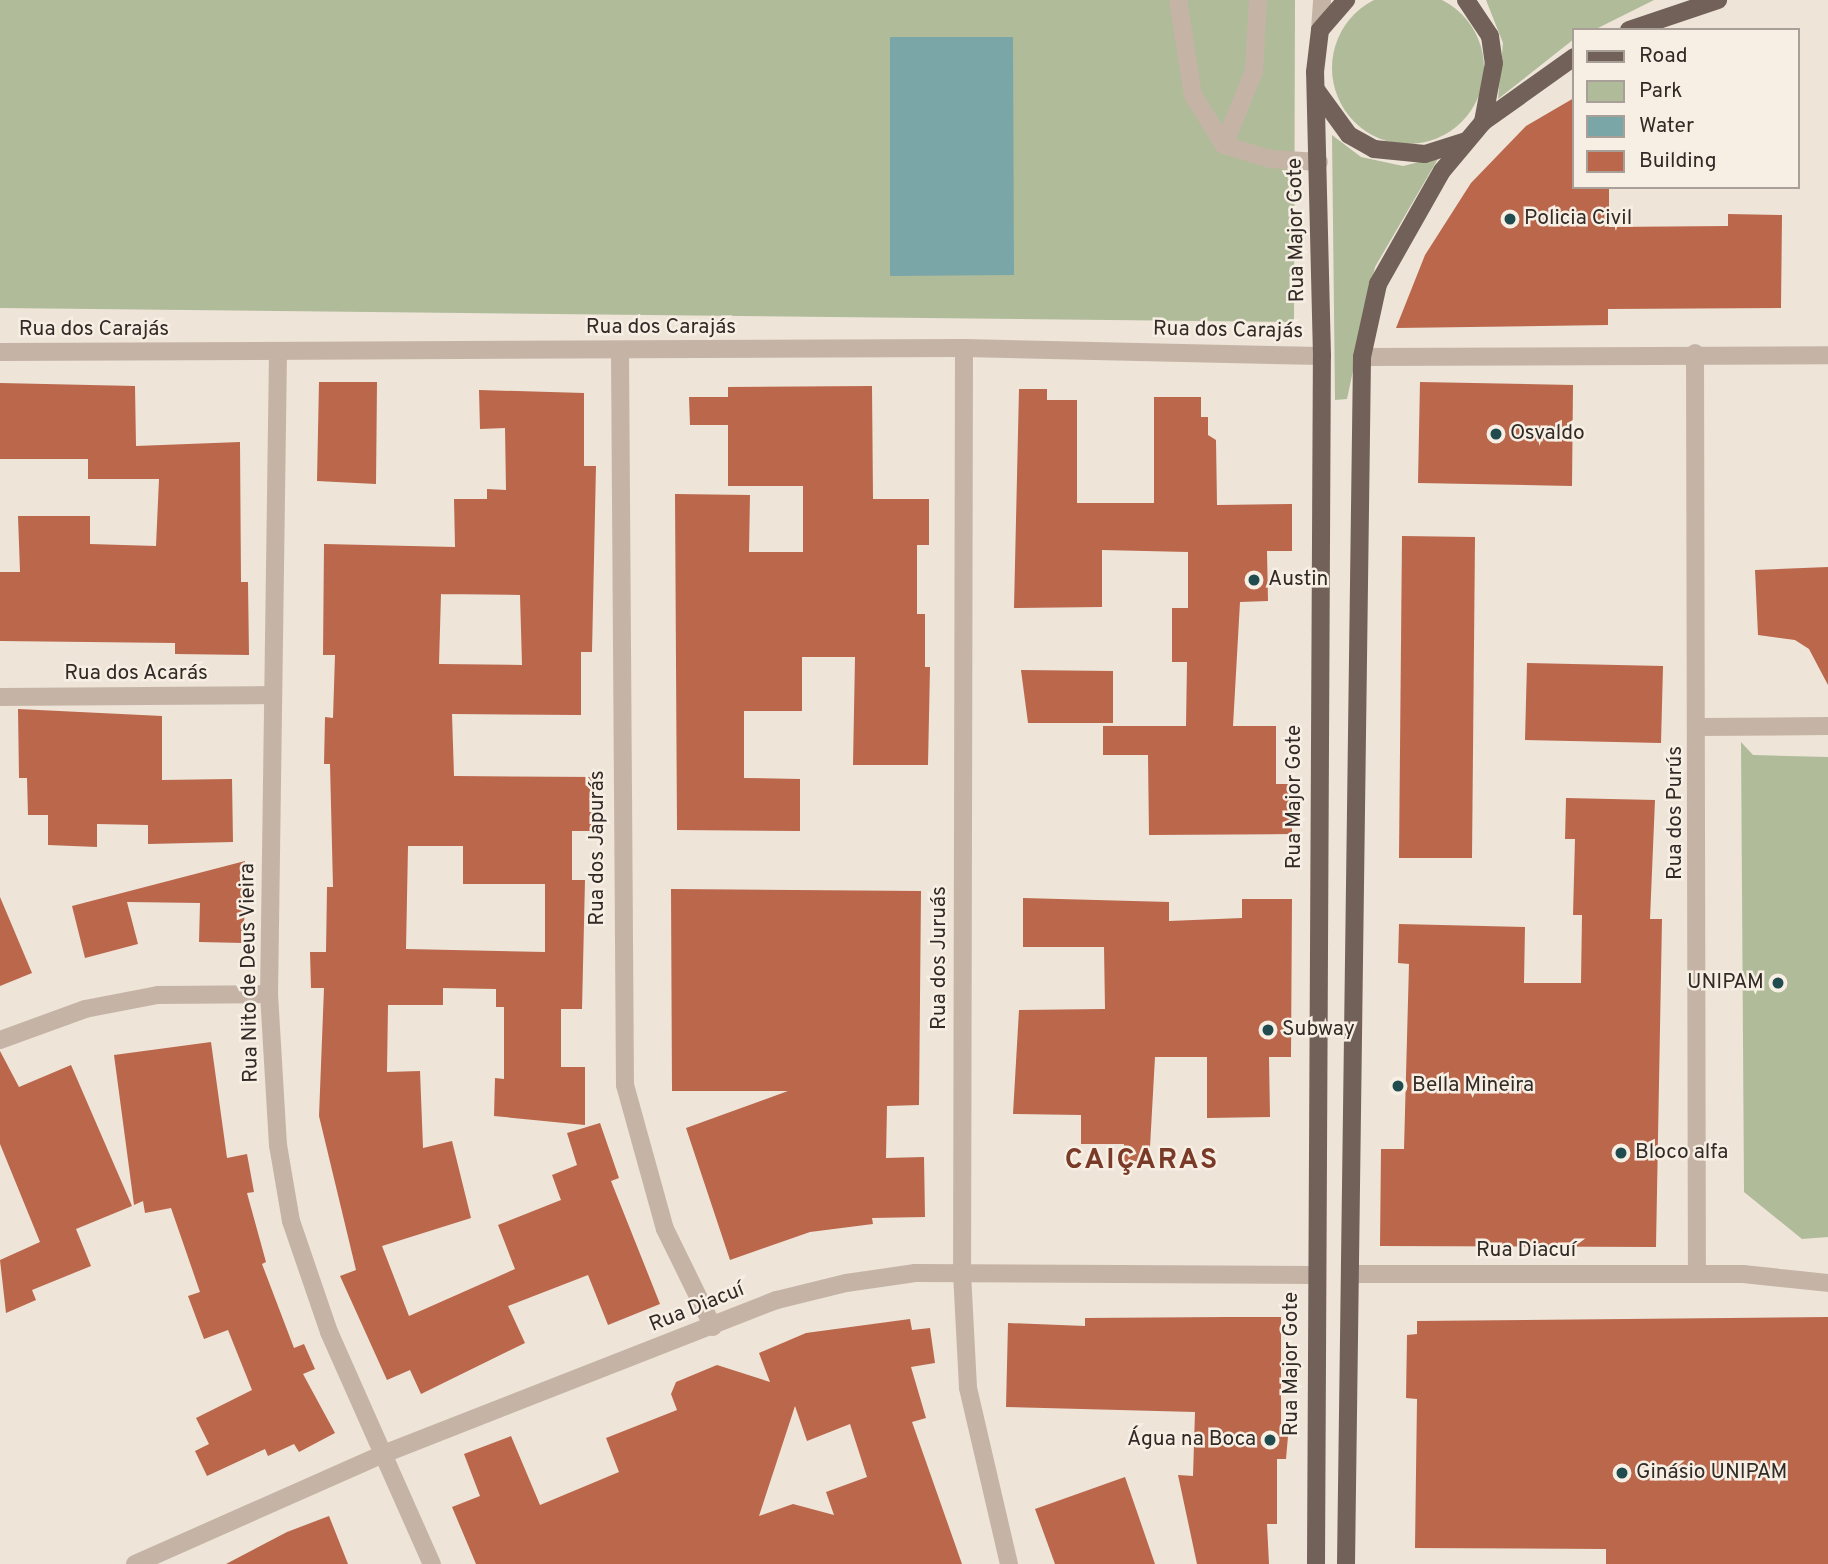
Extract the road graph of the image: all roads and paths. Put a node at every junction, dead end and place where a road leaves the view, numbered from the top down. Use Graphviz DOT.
graph roads {
  1 [pos="1178,0"];
  2 [pos="1258,0"];
  3 [pos="1322,0"];
  4 [pos="1346,0"];
  5 [pos="1466,0"];
  6 [pos="1718,0"];
  7 [pos="1635,28"];
  8 [pos="1320,30"];
  9 [pos="1573,58"];
  10 [pos="1316,88"];
  11 [pos="1483,122"];
  12 [pos="1466,141"];
  13 [pos="1224,145"];
  14 [pos="1319,162"];
  15 [pos="964,348"];
  16 [pos="0,352"];
  17 [pos="620,352"];
  18 [pos="278,353"];
  19 [pos="1695,353"];
  20 [pos="1828,355"];
  21 [pos="1322,356"];
  22 [pos="1362,357"];
  23 [pos="272,695"];
  24 [pos="0,697"];
  25 [pos="1828,726"];
  26 [pos="1699,727"];
  27 [pos="269,994"];
  28 [pos="0,1041"];
  29 [pos="962,1273"];
  30 [pos="1355,1274"];
  31 [pos="1697,1274"];
  32 [pos="1314,1275"];
  33 [pos="1828,1283"];
  34 [pos="713,1327"];
  35 [pos="386,1453"];
  36 [pos="135,1564"];
  37 [pos="432,1564"];
  38 [pos="1009,1564"];
  39 [pos="1316,1564"];
  40 [pos="1346,1564"];
  1 -- 13 [label="street"];
  2 -- 13 [label="street"];
  3 -- 8 [label="street, Rua Major Gote"];
  4 -- 8 [label="main road"];
  5 -- 11 [label="main road"];
  6 -- 7 [label="main road"];
  8 -- 10 [label="main road, Rua Major Gote"];
  9 -- 11 [label="main road"];
  10 -- 12 [label="main road"];
  10 -- 14 [label="main road, Rua Major Gote"];
  11 -- 12 [label="main road"];
  12 -- 22 [label="main road"];
  13 -- 14 [label="street"];
  14 -- 21 [label="main road, Rua Major Gote"];
  15 -- 17 [label="street, Rua dos Carajás"];
  15 -- 21 [label="street, Rua dos Carajás"];
  15 -- 29 [label="street, Rua dos Juruás"];
  16 -- 18 [label="street, Rua dos Carajás"];
  17 -- 18 [label="street, Rua dos Carajás"];
  17 -- 34 [label="street, Rua dos Japurás"];
  18 -- 23 [label="street, Rua Nito de Deus Vieira"];
  19 -- 20 [label="street"];
  19 -- 22 [label="street"];
  19 -- 26 [label="street, Rua dos Purús"];
  21 -- 32 [label="main road, Rua Major Gote"];
  22 -- 30 [label="main road"];
  23 -- 24 [label="street, Rua dos Acarás"];
  23 -- 27 [label="street, Rua Nito de Deus Vieira"];
  25 -- 26 [label="street"];
  26 -- 31 [label="street, Rua dos Purús"];
  27 -- 28 [label="street"];
  27 -- 35 [label="street, Rua Nito de Deus Vieira"];
  29 -- 32 [label="street, Rua Diacuí"];
  29 -- 34 [label="street, Rua Diacuí"];
  29 -- 38 [label="street, Rua dos Juruás"];
  30 -- 31 [label="street, Rua Diacuí"];
  30 -- 40 [label="main road"];
  31 -- 33 [label="street, Rua Diacuí"];
  32 -- 39 [label="main road, Rua Major Gote"];
  34 -- 35 [label="street, Rua Diacuí"];
  35 -- 36 [label="street, Rua Diacuí"];
  35 -- 37 [label="street, Rua Nito de Deus Vieira"];
}
